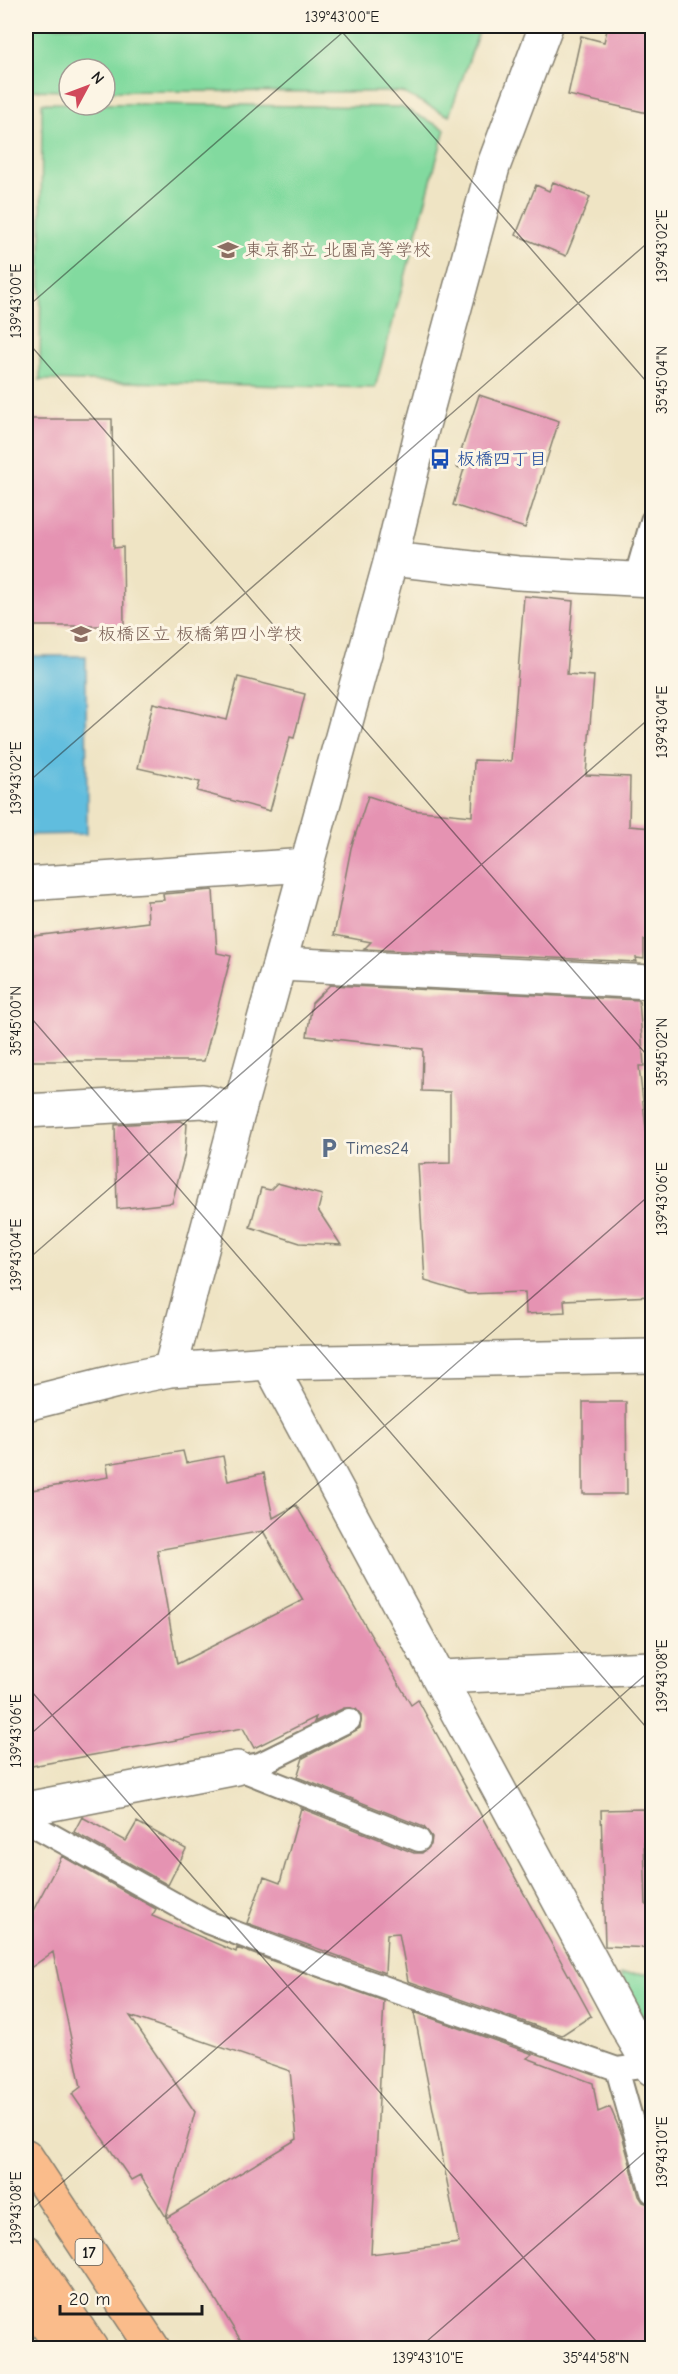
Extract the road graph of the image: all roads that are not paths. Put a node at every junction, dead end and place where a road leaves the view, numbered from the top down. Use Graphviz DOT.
graph roads {
  1 [pos="546,26"];
  2 [pos="652,521"];
  3 [pos="391,560"];
  4 [pos="644,580"];
  5 [pos="307,865"];
  6 [pos="26,884"];
  7 [pos="280,964"];
  8 [pos="652,982"];
  9 [pos="26,1110"];
  10 [pos="239,1110"];
  11 [pos="652,1356"];
  12 [pos="269,1363"];
  13 [pos="170,1370"];
  14 [pos="26,1404"];
  15 [pos="652,1668"];
  16 [pos="439,1677"];
  17 [pos="349,1720"];
  18 [pos="237,1768"];
  19 [pos="26,1809"];
  20 [pos="26,1821"];
  21 [pos="419,1840"];
  22 [pos="651,2067"];
  23 [pos="617,2068"];
  24 [pos="26,2156"];
  25 [pos="652,2192"];
  26 [pos="26,2252"];
  27 [pos="26,2295"];
  28 [pos="63,2349"];
  29 [pos="91,2349"];
  30 [pos="153,2349"];
  1 -- 3 [label="street"];
  2 -- 4 [label="lane"];
  3 -- 4 [label="street"];
  3 -- 5 [label="street"];
  5 -- 6 [label="street"];
  5 -- 7 [label="street"];
  7 -- 8 [label="street"];
  7 -- 10 [label="street"];
  9 -- 10 [label="street"];
  10 -- 13 [label="street"];
  11 -- 12 [label="street"];
  12 -- 13 [label="street"];
  12 -- 16 [label="street"];
  13 -- 14 [label="street"];
  15 -- 16 [label="street"];
  16 -- 22 [label="street"];
  17 -- 18 [label="lane"];
  18 -- 19 [label="street"];
  18 -- 21 [label="lane"];
  20 -- 23 [label="lane"];
  22 -- 23 [label="lane"];
  23 -- 25 [label="lane"];
  24 -- 30 [label="highway, 17"];
  26 -- 29 [label="highway"];
  27 -- 28 [label="highway"];
}
